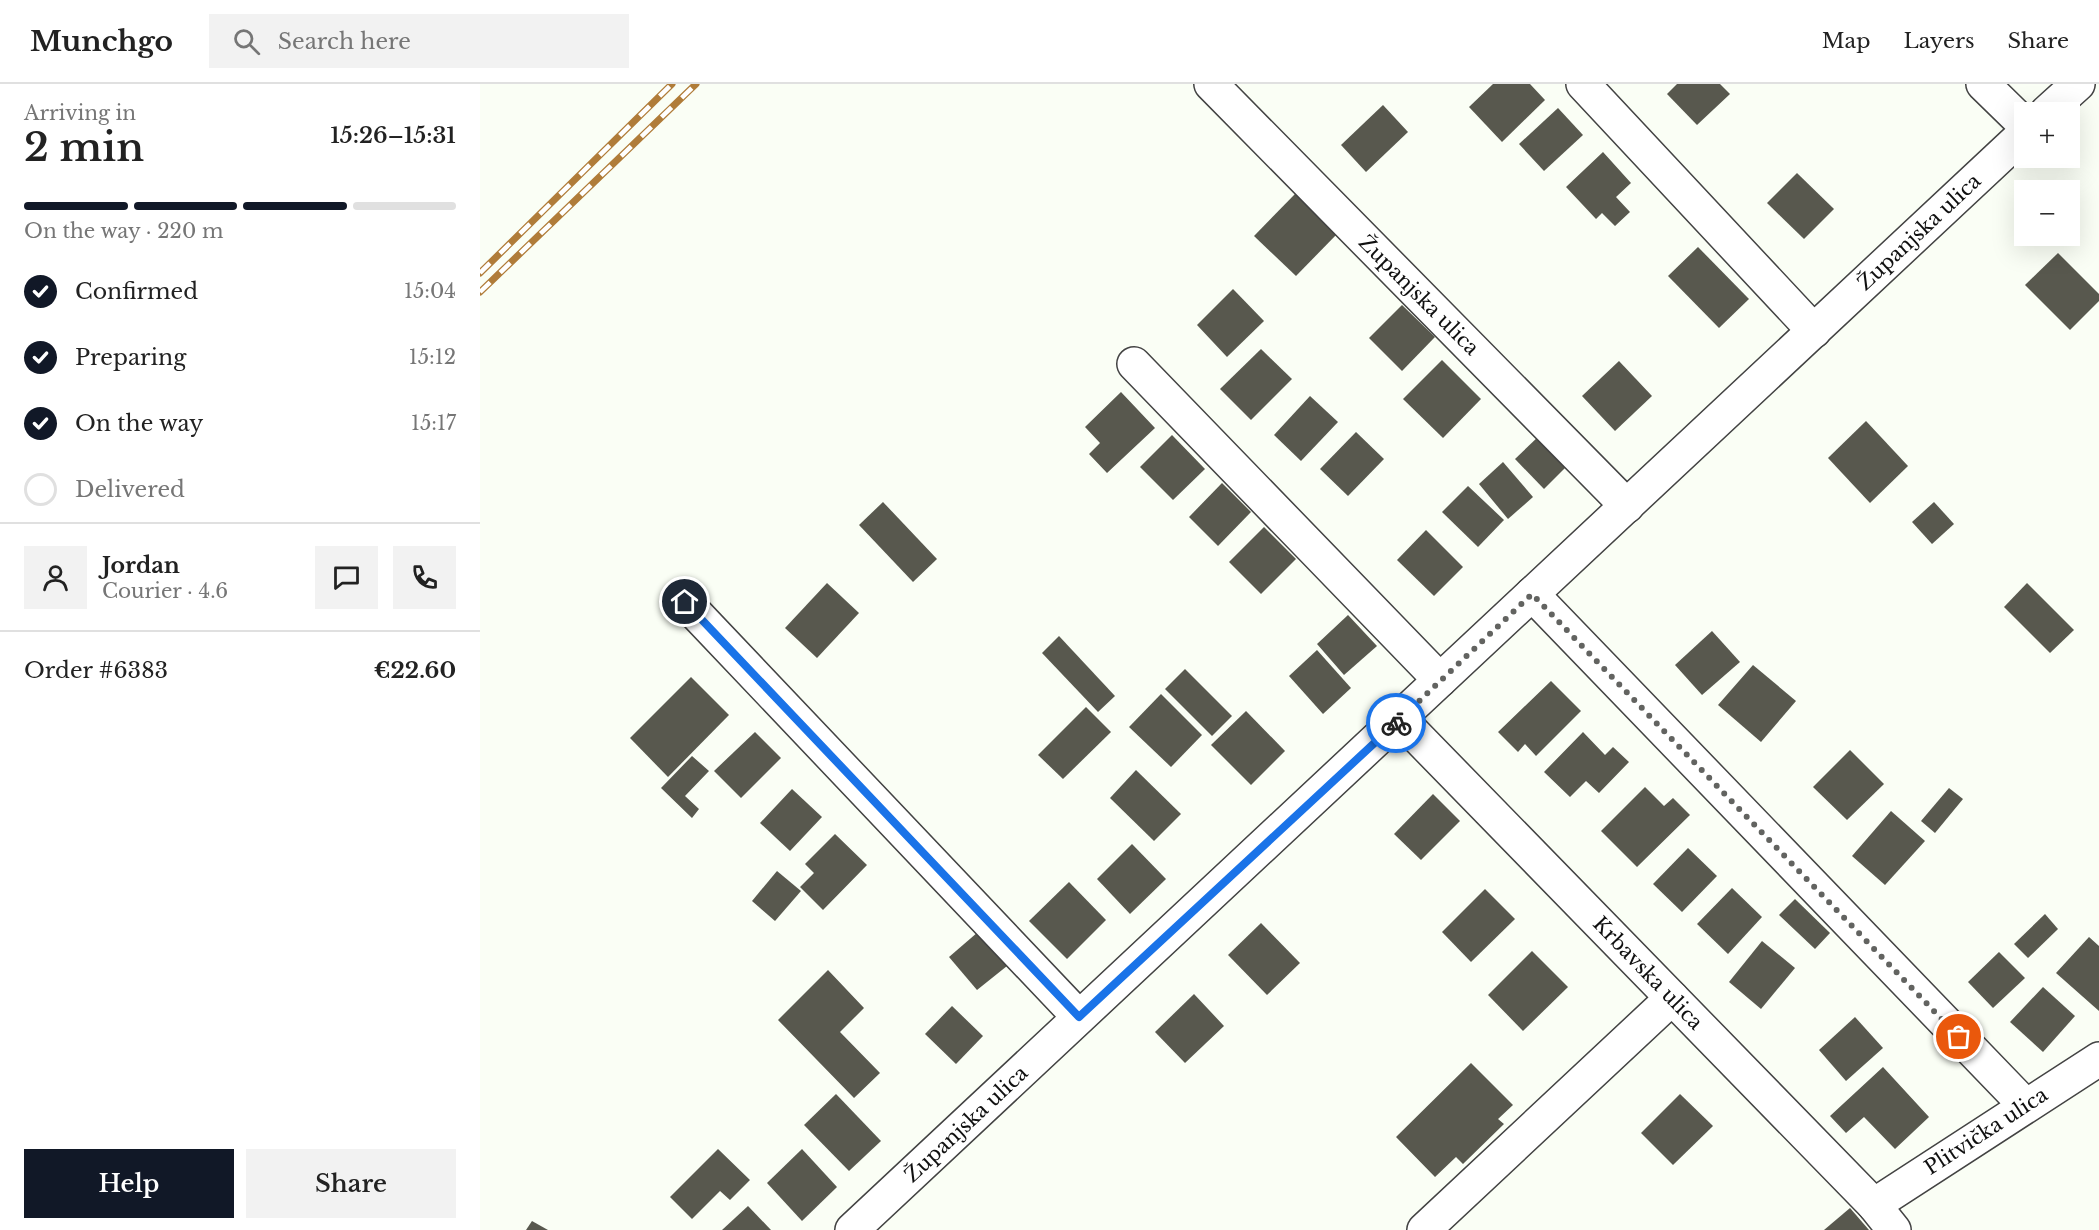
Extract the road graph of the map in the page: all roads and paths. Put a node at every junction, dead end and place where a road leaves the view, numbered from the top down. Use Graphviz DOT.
graph roads {
  1 [pos="1211,84"];
  2 [pos="1583,84"];
  3 [pos="1983,84"];
  4 [pos="2078,84"];
  5 [pos="2058,102"];
  6 [pos="2014,114"];
  7 [pos="2014,143"];
  8 [pos="1814,331"];
  9 [pos="1134,364"];
  10 [pos="1627,506"];
  11 [pos="1532,594"];
  12 [pos="685,602"];
  13 [pos="1440,680"];
  14 [pos="1400,719"];
  15 [pos="1672,998"];
  16 [pos="1079,1017"];
  17 [pos="2099,1059"];
  18 [pos="2025,1105"];
  19 [pos="1884,1218"];
  20 [pos="852,1230"];
  21 [pos="1424,1230"];
  1 -- 10 [label="street, Županjska ulica"];
  2 -- 8 [label="street"];
  3 -- 6 [label="street"];
  4 -- 5 [label="street"];
  7 -- 8 [label="street, Županjska ulica"];
  8 -- 10 [label="street, Županjska ulica"];
  9 -- 13 [label="street"];
  10 -- 11 [label="street, Županjska ulica"];
  11 -- 13 [label="street, Županjska ulica"];
  11 -- 18 [label="street"];
  12 -- 16 [label="street"];
  13 -- 14 [label="street, Županjska ulica"];
  14 -- 15 [label="street, Krbavska ulica"];
  14 -- 16 [label="street, Županjska ulica"];
  15 -- 19 [label="street, Krbavska ulica"];
  15 -- 21 [label="street"];
  16 -- 20 [label="street, Županjska ulica"];
  17 -- 18 [label="street, Plitvička ulica"];
  18 -- 19 [label="street, Plitvička ulica"];
}
